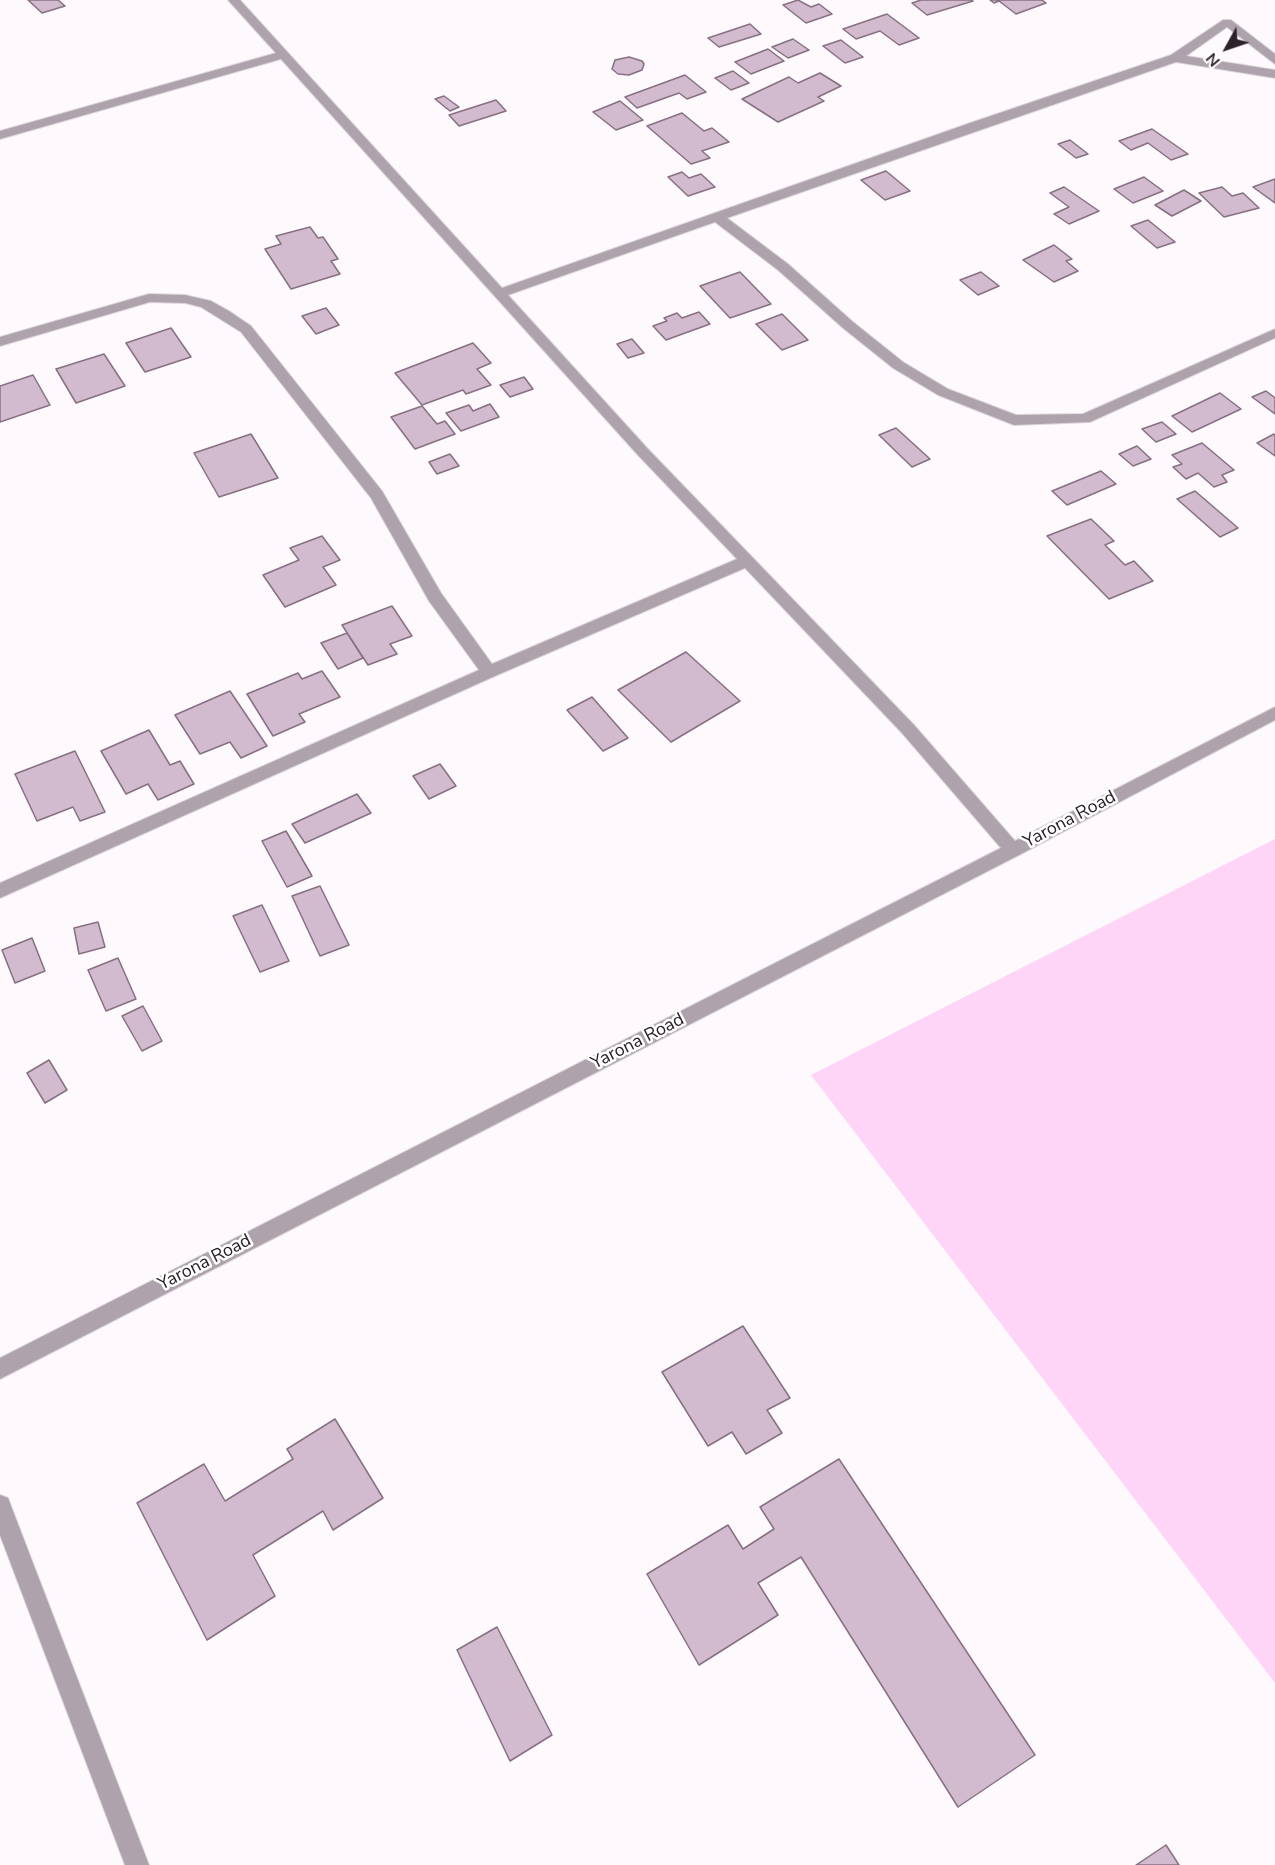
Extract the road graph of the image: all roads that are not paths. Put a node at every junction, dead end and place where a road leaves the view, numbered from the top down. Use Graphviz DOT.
graph roads {
  1 [pos="234,0"];
  2 [pos="283,55"];
  3 [pos="1175,58"];
  4 [pos="1275,60"];
  5 [pos="1275,74"];
  6 [pos="0,135"];
  7 [pos="719,218"];
  8 [pos="500,293"];
  9 [pos="1275,333"];
  10 [pos="0,342"];
  11 [pos="747,561"];
  12 [pos="489,672"];
  13 [pos="1275,713"];
  14 [pos="1013,850"];
  15 [pos="0,891"];
  16 [pos="0,1369"];
  17 [pos="0,1506"];
  18 [pos="137,1865"];
  1 -- 2 [label="street"];
  2 -- 6 [label="street"];
  2 -- 8 [label="street"];
  3 -- 4 [label="street"];
  3 -- 5 [label="street"];
  3 -- 7 [label="street"];
  7 -- 8 [label="street"];
  7 -- 9 [label="street"];
  8 -- 11 [label="street"];
  10 -- 12 [label="street"];
  11 -- 12 [label="street"];
  11 -- 14 [label="street"];
  12 -- 15 [label="street"];
  13 -- 14 [label="street, Yarona Road"];
  14 -- 16 [label="street, Yarona Road"];
  17 -- 18 [label="street"];
}
